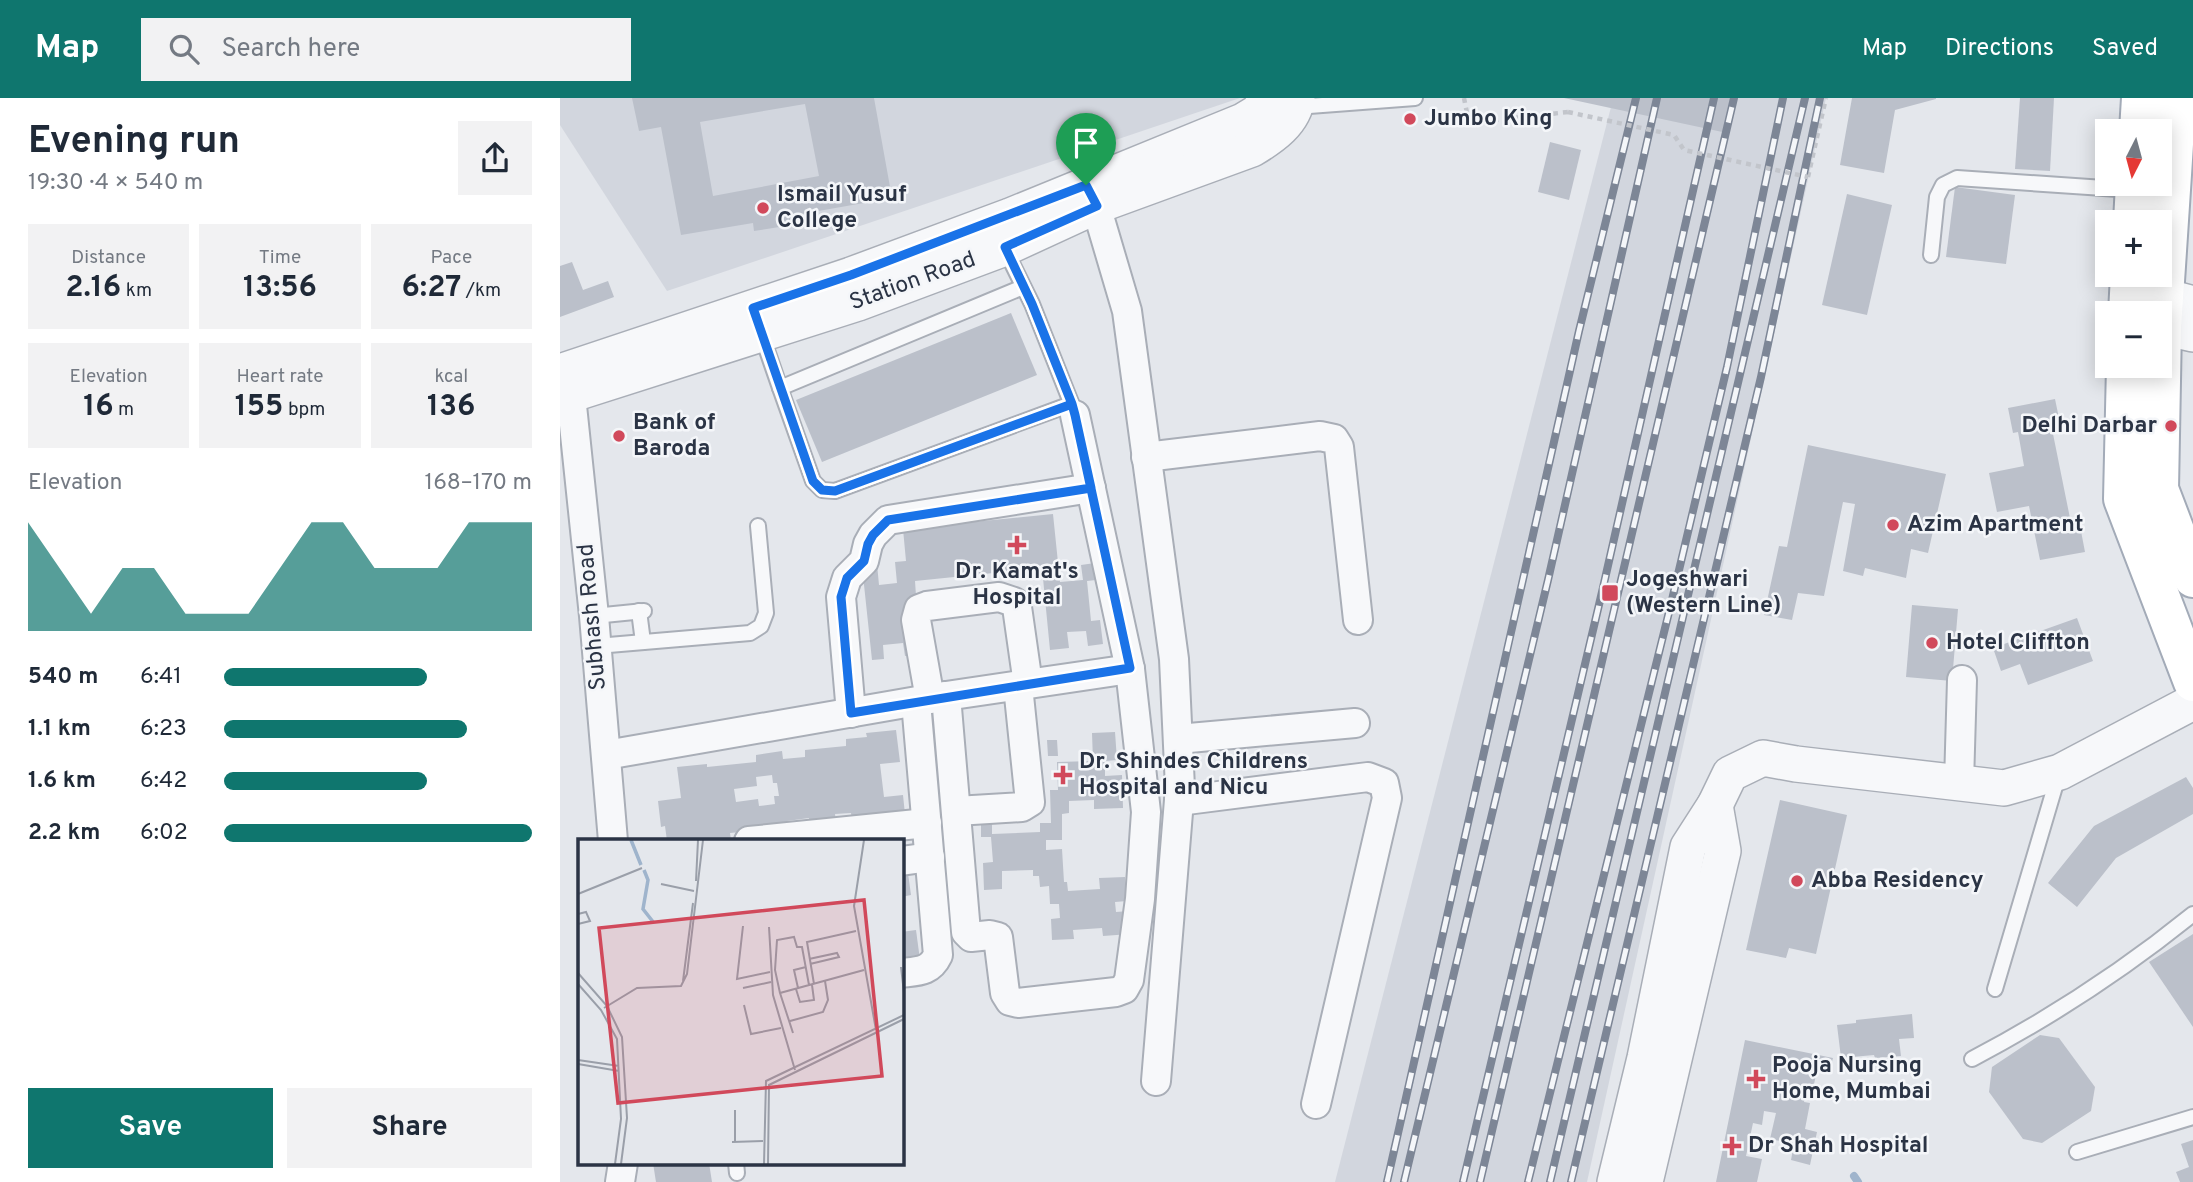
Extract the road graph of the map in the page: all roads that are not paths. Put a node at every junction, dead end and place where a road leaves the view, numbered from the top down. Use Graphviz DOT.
graph roads {
  1 [pos="1415,98"];
  2 [pos="2141,98"];
  3 [pos="2176,98"];
  4 [pos="1287,105"];
  5 [pos="2140,119"];
  6 [pos="1091,196"];
  7 [pos="2134,199"];
  8 [pos="999,235"];
  9 [pos="1931,255"];
  10 [pos="1023,287"];
  11 [pos="2178,315"];
  12 [pos="757,321"];
  13 [pos="2126,378"];
  14 [pos="565,383"];
  15 [pos="780,388"];
  16 [pos="1073,410"];
  17 [pos="1146,457"];
  18 [pos="1091,488"];
  19 [pos="758,526"];
  20 [pos="2193,578"];
  21 [pos="594,616"];
  22 [pos="1358,620"];
  23 [pos="643,642"];
  24 [pos="597,646"];
  25 [pos="1130,668"];
  26 [pos="1962,680"];
  27 [pos="2193,682"];
  28 [pos="1023,685"];
  29 [pos="931,699"];
  30 [pos="2193,702"];
  31 [pos="851,713"];
  32 [pos="1355,723"];
  33 [pos="1178,739"];
  34 [pos="606,755"];
  35 [pos="2060,772"];
  36 [pos="1959,783"];
  37 [pos="1179,801"];
  38 [pos="956,811"];
  39 [pos="927,823"];
  40 [pos="613,839"];
  41 [pos="769,839"];
  42 [pos="930,857"];
  43 [pos="903,861"];
  44 [pos="2193,914"];
  45 [pos="903,973"];
  46 [pos="1995,989"];
  47 [pos="1972,1059"];
  48 [pos="1156,1081"];
  49 [pos="1316,1104"];
  50 [pos="2193,1117"];
  51 [pos="2077,1152"];
  52 [pos="623,1164"];
  53 [pos="1632,1174"];
  54 [pos="620,1182"];
  1 -- 4 [label="lane, Station Road"];
  2 -- 5 [label="main road"];
  3 -- 11 [label="main road"];
  4 -- 6 [label="street, Station Road"];
  6 -- 8 [label="street, Station Road"];
  6 -- 17 [label="street"];
  7 -- 9 [label="lane"];
  8 -- 10 [label="lane"];
  8 -- 12 [label="street, Station Road"];
  10 -- 15 [label="lane"];
  10 -- 16 [label="lane"];
  11 -- 20 [label="main road"];
  12 -- 14 [label="street, Station Road"];
  12 -- 15 [label="lane"];
  13 -- 27 [label="main road"];
  14 -- 21 [label="street, Subhash Road"];
  15 -- 16 [label="lane"];
  16 -- 18 [label="street"];
  17 -- 22 [label="street"];
  17 -- 33 [label="street"];
  18 -- 25 [label="street"];
  18 -- 31 [label="street"];
  19 -- 23 [label="lane"];
  21 -- 23 [label="lane"];
  21 -- 24 [label="street, Subhash Road"];
  23 -- 24 [label="lane"];
  24 -- 34 [label="street, Subhash Road"];
  25 -- 28 [label="street"];
  25 -- 38 [label="street"];
  26 -- 36 [label="street"];
  28 -- 29 [label="street"];
  28 -- 29 [label="street"];
  28 -- 38 [label="street"];
  29 -- 31 [label="street"];
  29 -- 38 [label="street"];
  29 -- 39 [label="street"];
  30 -- 35 [label="street"];
  31 -- 34 [label="street"];
  32 -- 33 [label="street"];
  33 -- 37 [label="street"];
  34 -- 40 [label="street, Subhash Road"];
  35 -- 36 [label="street"];
  35 -- 46 [label="lane"];
  36 -- 53 [label="street"];
  37 -- 48 [label="street"];
  37 -- 49 [label="street"];
  39 -- 41 [label="street"];
  39 -- 42 [label="street"];
  42 -- 43 [label="street"];
  42 -- 45 [label="street"];
  44 -- 47 [label="lane"];
  50 -- 51 [label="lane"];
  52 -- 54 [label="street"];
}
